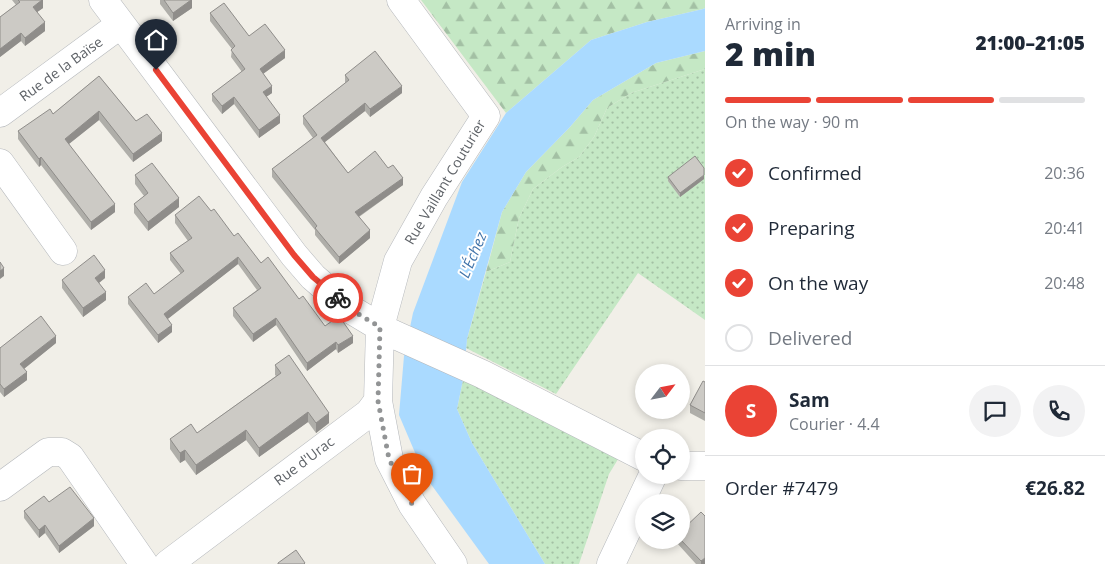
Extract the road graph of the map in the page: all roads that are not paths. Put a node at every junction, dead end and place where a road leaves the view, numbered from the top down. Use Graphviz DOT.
graph roads {
  1 [pos="103,0"];
  2 [pos="401,0"];
  3 [pos="122,24"];
  4 [pos="0,113"];
  5 [pos="0,163"];
  6 [pos="63,251"];
  7 [pos="387,330"];
  8 [pos="378,401"];
  9 [pos="635,453"];
  10 [pos="690,466"];
  11 [pos="705,466"];
  12 [pos="649,484"];
  13 [pos="0,487"];
  14 [pos="144,564"];
  15 [pos="168,564"];
  16 [pos="453,564"];
  17 [pos="611,564"];
  1 -- 3 [label="street"];
  2 -- 7 [label="street, Rue Vaillant Couturier"];
  3 -- 4 [label="street, Rue de la Baïse"];
  3 -- 7 [label="street"];
  5 -- 6 [label="street"];
  7 -- 8 [label="street"];
  7 -- 9 [label="street"];
  8 -- 15 [label="street, Rue d'Urac"];
  8 -- 16 [label="street"];
  10 -- 11 [label="street"];
  12 -- 17 [label="street"];
  13 -- 14 [label="street"];
}
